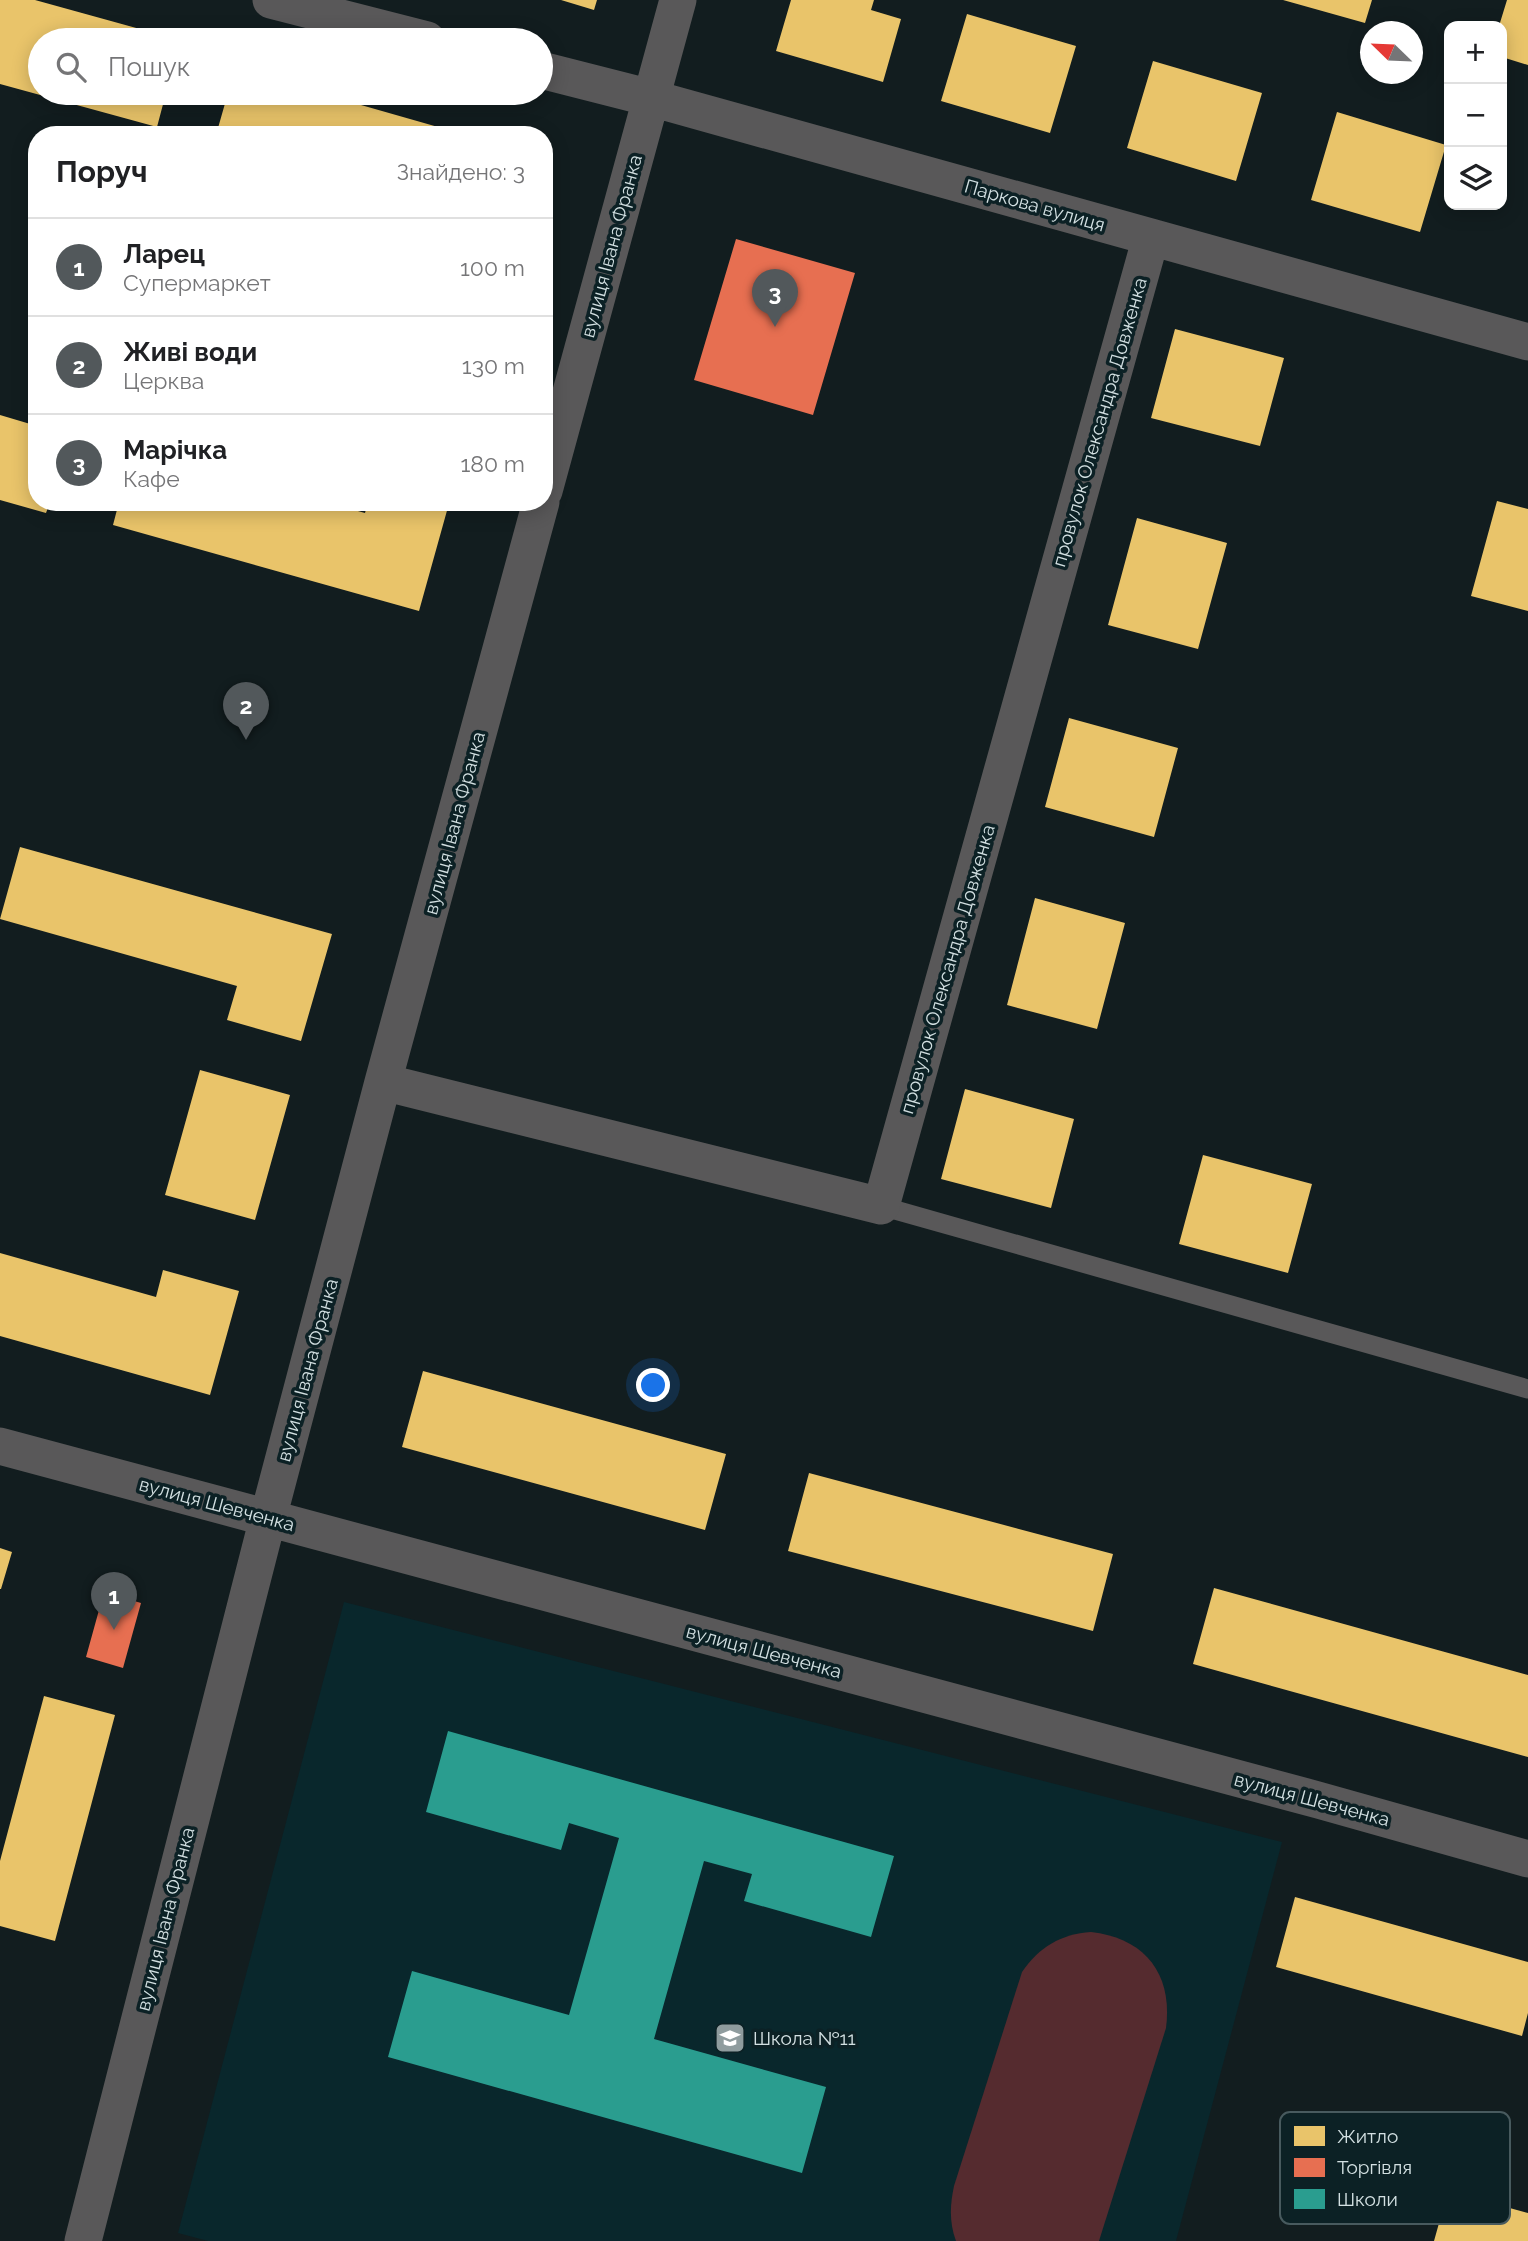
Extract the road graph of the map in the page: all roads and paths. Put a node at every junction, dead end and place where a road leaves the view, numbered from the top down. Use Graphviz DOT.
graph roads {
  1 [pos="271,0"];
  2 [pos="678,0"];
  3 [pos="380,28"];
  4 [pos="553,73"];
  5 [pos="651,98"];
  6 [pos="1151,237"];
  7 [pos="1528,342"];
  8 [pos="553,458"];
  9 [pos="539,511"];
  10 [pos="383,1082"];
  11 [pos="881,1206"];
  12 [pos="1528,1389"];
  13 [pos="0,1446"];
  14 [pos="268,1518"];
  15 [pos="1528,1859"];
  16 [pos="83,2241"];
  1 -- 3 [label="street"];
  2 -- 5 [label="street, вулиця Івана Франка"];
  4 -- 5 [label="street, Паркова вулиця"];
  5 -- 6 [label="street, Паркова вулиця"];
  5 -- 8 [label="street, вулиця Івана Франка"];
  6 -- 7 [label="street, Паркова вулиця"];
  6 -- 11 [label="street, провулок Олександра Довженка"];
  9 -- 10 [label="street, вулиця Івана Франка"];
  10 -- 11 [label="street"];
  10 -- 14 [label="street, вулиця Івана Франка"];
  11 -- 12 [label="lane"];
  13 -- 14 [label="street, вулиця Шевченка"];
  14 -- 15 [label="street, вулиця Шевченка"];
  14 -- 16 [label="street, вулиця Івана Франка"];
}
